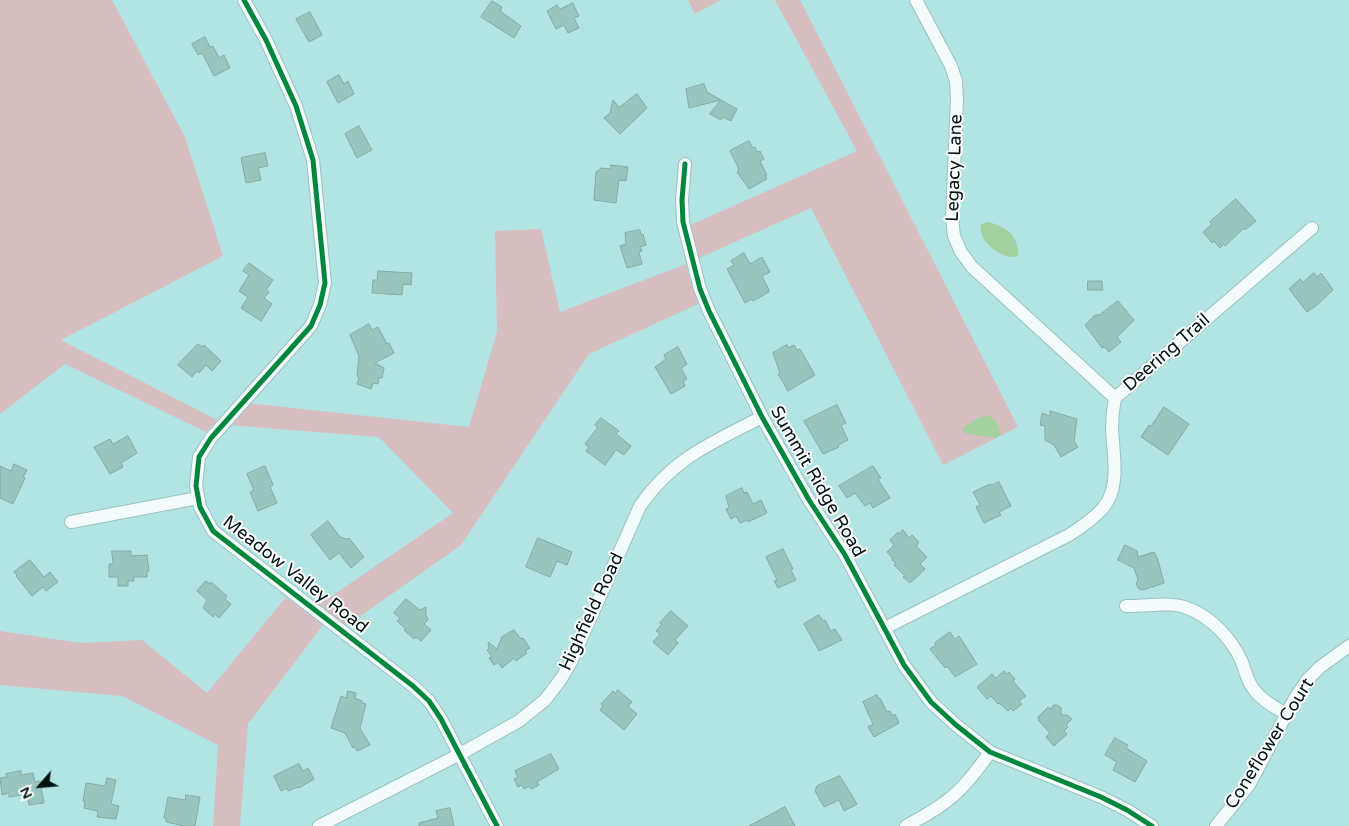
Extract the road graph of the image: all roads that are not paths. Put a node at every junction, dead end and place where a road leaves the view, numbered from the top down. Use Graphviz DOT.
graph roads {
  1 [pos="244,0"];
  2 [pos="916,0"];
  3 [pos="685,164"];
  4 [pos="1312,228"];
  5 [pos="1115,398"];
  6 [pos="762,418"];
  7 [pos="198,498"];
  8 [pos="71,522"];
  9 [pos="1126,606"];
  10 [pos="885,628"];
  11 [pos="1349,646"];
  12 [pos="1286,714"];
  13 [pos="990,752"];
  14 [pos="460,754"];
  15 [pos="319,826"];
  16 [pos="497,826"];
  17 [pos="906,826"];
  18 [pos="1152,826"];
  19 [pos="1216,826"];
  1 -- 7 [label="street, Meadow Valley Road"];
  2 -- 5 [label="street, Legacy Lane"];
  3 -- 6 [label="street, Summit Ridge Road"];
  4 -- 5 [label="street, Deering Trail"];
  5 -- 10 [label="street, Deering Trail"];
  6 -- 10 [label="street, Summit Ridge Road"];
  6 -- 14 [label="street, Highfield Road"];
  7 -- 8 [label="street"];
  7 -- 14 [label="street, Meadow Valley Road"];
  9 -- 12 [label="street"];
  10 -- 13 [label="street, Summit Ridge Road"];
  11 -- 12 [label="street, Coneflower Court"];
  12 -- 19 [label="street, Coneflower Court"];
  13 -- 17 [label="street"];
  13 -- 18 [label="street, Summit Ridge Road"];
  14 -- 15 [label="street, Highfield Road"];
  14 -- 16 [label="street, Meadow Valley Road"];
}
